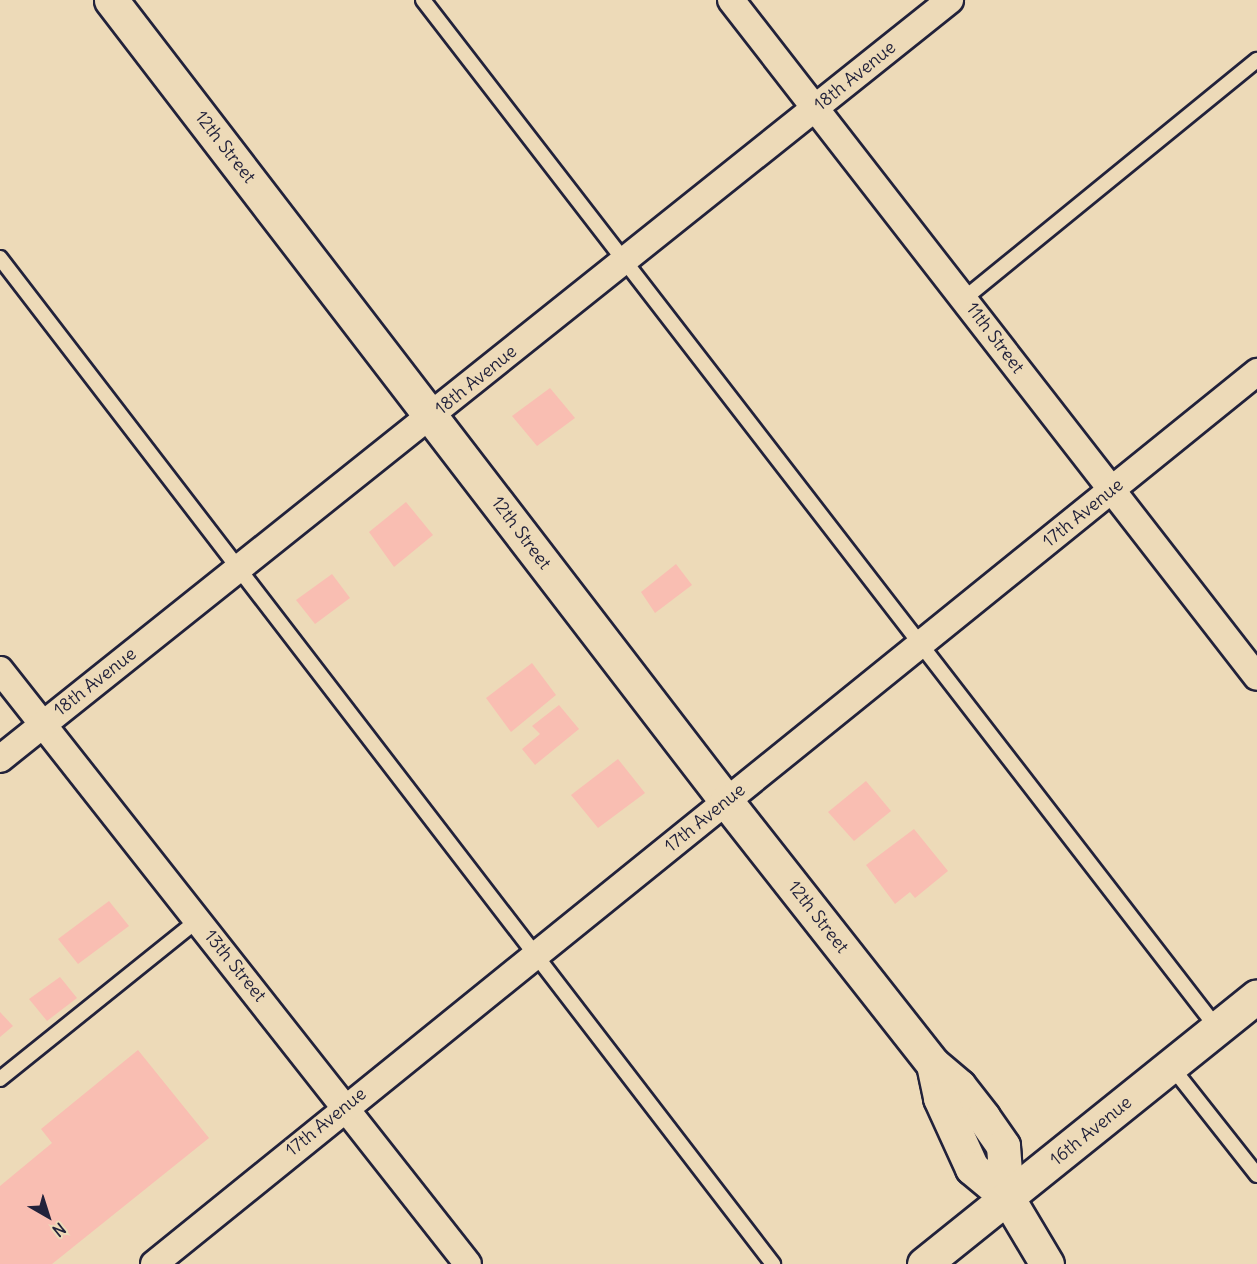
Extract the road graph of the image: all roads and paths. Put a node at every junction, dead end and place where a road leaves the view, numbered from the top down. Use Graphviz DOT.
graph roads {
  1 [pos="111,0"];
  2 [pos="423,0"];
  3 [pos="730,0"];
  4 [pos="950,0"];
  5 [pos="1257,60"];
  6 [pos="814,109"];
  7 [pos="0,258"];
  8 [pos="625,259"];
  9 [pos="965,298"];
  10 [pos="1257,372"];
  11 [pos="432,416"];
  12 [pos="1111,490"];
  13 [pos="239,569"];
  14 [pos="919,646"];
  15 [pos="0,670"];
  16 [pos="1257,677"];
  17 [pos="42,725"];
  18 [pos="0,759"];
  19 [pos="726,801"];
  20 [pos="198,920"];
  21 [pos="537,952"];
  22 [pos="1257,996"];
  23 [pos="1217,1028"];
  24 [pos="1171,1066"];
  25 [pos="0,1079"];
  26 [pos="347,1106"];
  27 [pos="1257,1175"];
  28 [pos="1008,1197"];
  29 [pos="154,1264"];
  30 [pos="468,1264"];
  31 [pos="773,1264"];
  32 [pos="924,1264"];
  33 [pos="1047,1264"];
  1 -- 11 [label="street, 12th Street"];
  2 -- 8 [label="lane"];
  3 -- 6 [label="street, 11th Street"];
  4 -- 6 [label="street, 18th Avenue"];
  5 -- 9 [label="lane"];
  6 -- 8 [label="street, 18th Avenue"];
  6 -- 9 [label="street, 11th Street"];
  7 -- 13 [label="lane"];
  8 -- 11 [label="street, 18th Avenue"];
  8 -- 14 [label="lane"];
  9 -- 12 [label="street, 11th Street"];
  10 -- 12 [label="street, 17th Avenue"];
  11 -- 13 [label="street, 18th Avenue"];
  11 -- 19 [label="street, 12th Street"];
  12 -- 14 [label="street, 17th Avenue"];
  12 -- 16 [label="street, 11th Street"];
  13 -- 17 [label="street, 18th Avenue"];
  13 -- 21 [label="lane"];
  14 -- 19 [label="street, 17th Avenue"];
  14 -- 23 [label="lane"];
  15 -- 17 [label="street, 13th Street"];
  17 -- 18 [label="street, 18th Avenue"];
  17 -- 20 [label="street, 13th Street"];
  19 -- 21 [label="street, 17th Avenue"];
  19 -- 28 [label="street, 12th Street"];
  20 -- 25 [label="lane"];
  20 -- 26 [label="street, 13th Street"];
  21 -- 26 [label="street, 17th Avenue"];
  21 -- 31 [label="lane"];
  22 -- 23 [label="street, 16th Avenue"];
  23 -- 24 [label="street, 16th Avenue"];
  24 -- 27 [label="lane"];
  24 -- 28 [label="street, 16th Avenue"];
  26 -- 29 [label="street, 17th Avenue"];
  26 -- 30 [label="street, 13th Street"];
  28 -- 32 [label="street, 16th Avenue"];
  28 -- 33 [label="street, 12th Street"];
}
